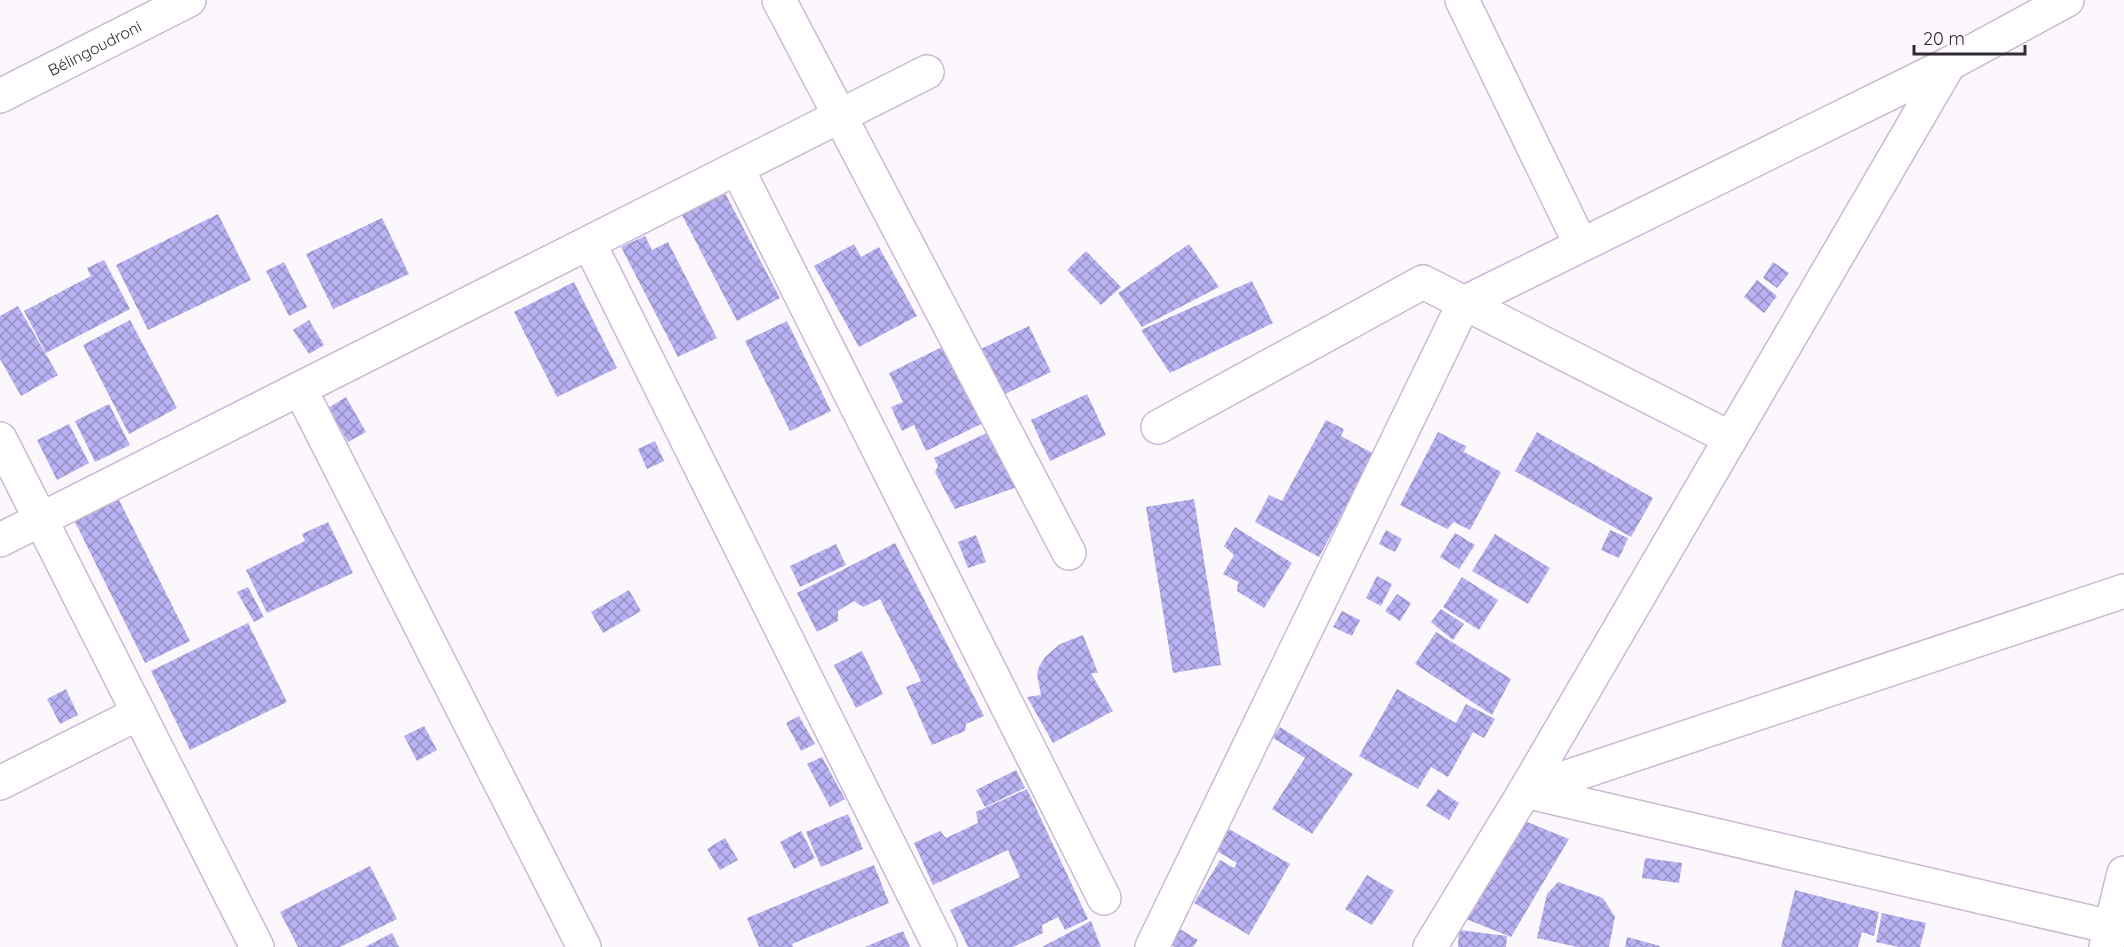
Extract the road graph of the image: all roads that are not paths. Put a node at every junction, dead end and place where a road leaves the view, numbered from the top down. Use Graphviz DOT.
graph roads {
  1 [pos="189,0"];
  2 [pos="779,0"];
  3 [pos="1462,0"];
  4 [pos="2067,0"];
  5 [pos="1949,64"];
  6 [pos="927,72"];
  7 [pos="0,96"];
  8 [pos="840,116"];
  9 [pos="737,168"];
  10 [pos="589,243"];
  11 [pos="1581,245"];
  12 [pos="1464,303"];
  13 [pos="300,389"];
  14 [pos="1158,428"];
  15 [pos="1730,438"];
  16 [pos="0,439"];
  17 [pos="41,520"];
  18 [pos="0,540"];
  19 [pos="1069,553"];
  20 [pos="2124,591"];
  21 [pos="139,713"];
  22 [pos="0,783"];
  23 [pos="1525,791"];
  24 [pos="2124,873"];
  25 [pos="1104,898"];
  26 [pos="2114,935"];
  27 [pos="257,947"];
  28 [pos="584,947"];
  29 [pos="940,947"];
  30 [pos="1152,947"];
  31 [pos="1430,947"];
  1 -- 7 [label="street, Bélingoudroni"];
  2 -- 8 [label="street"];
  3 -- 11 [label="street"];
  4 -- 5 [label="street"];
  5 -- 11 [label="street"];
  5 -- 15 [label="street"];
  6 -- 8 [label="street"];
  8 -- 9 [label="street"];
  8 -- 19 [label="street"];
  9 -- 10 [label="street"];
  9 -- 25 [label="street"];
  10 -- 13 [label="street"];
  10 -- 29 [label="street"];
  11 -- 12 [label="street"];
  12 -- 14 [label="street"];
  12 -- 15 [label="street"];
  12 -- 30 [label="street"];
  13 -- 17 [label="street"];
  13 -- 28 [label="street"];
  15 -- 23 [label="street"];
  16 -- 17 [label="street"];
  17 -- 18 [label="street"];
  17 -- 21 [label="street"];
  20 -- 23 [label="street"];
  21 -- 22 [label="street"];
  21 -- 27 [label="street"];
  23 -- 26 [label="street"];
  23 -- 31 [label="street"];
  24 -- 26 [label="street"];
}
